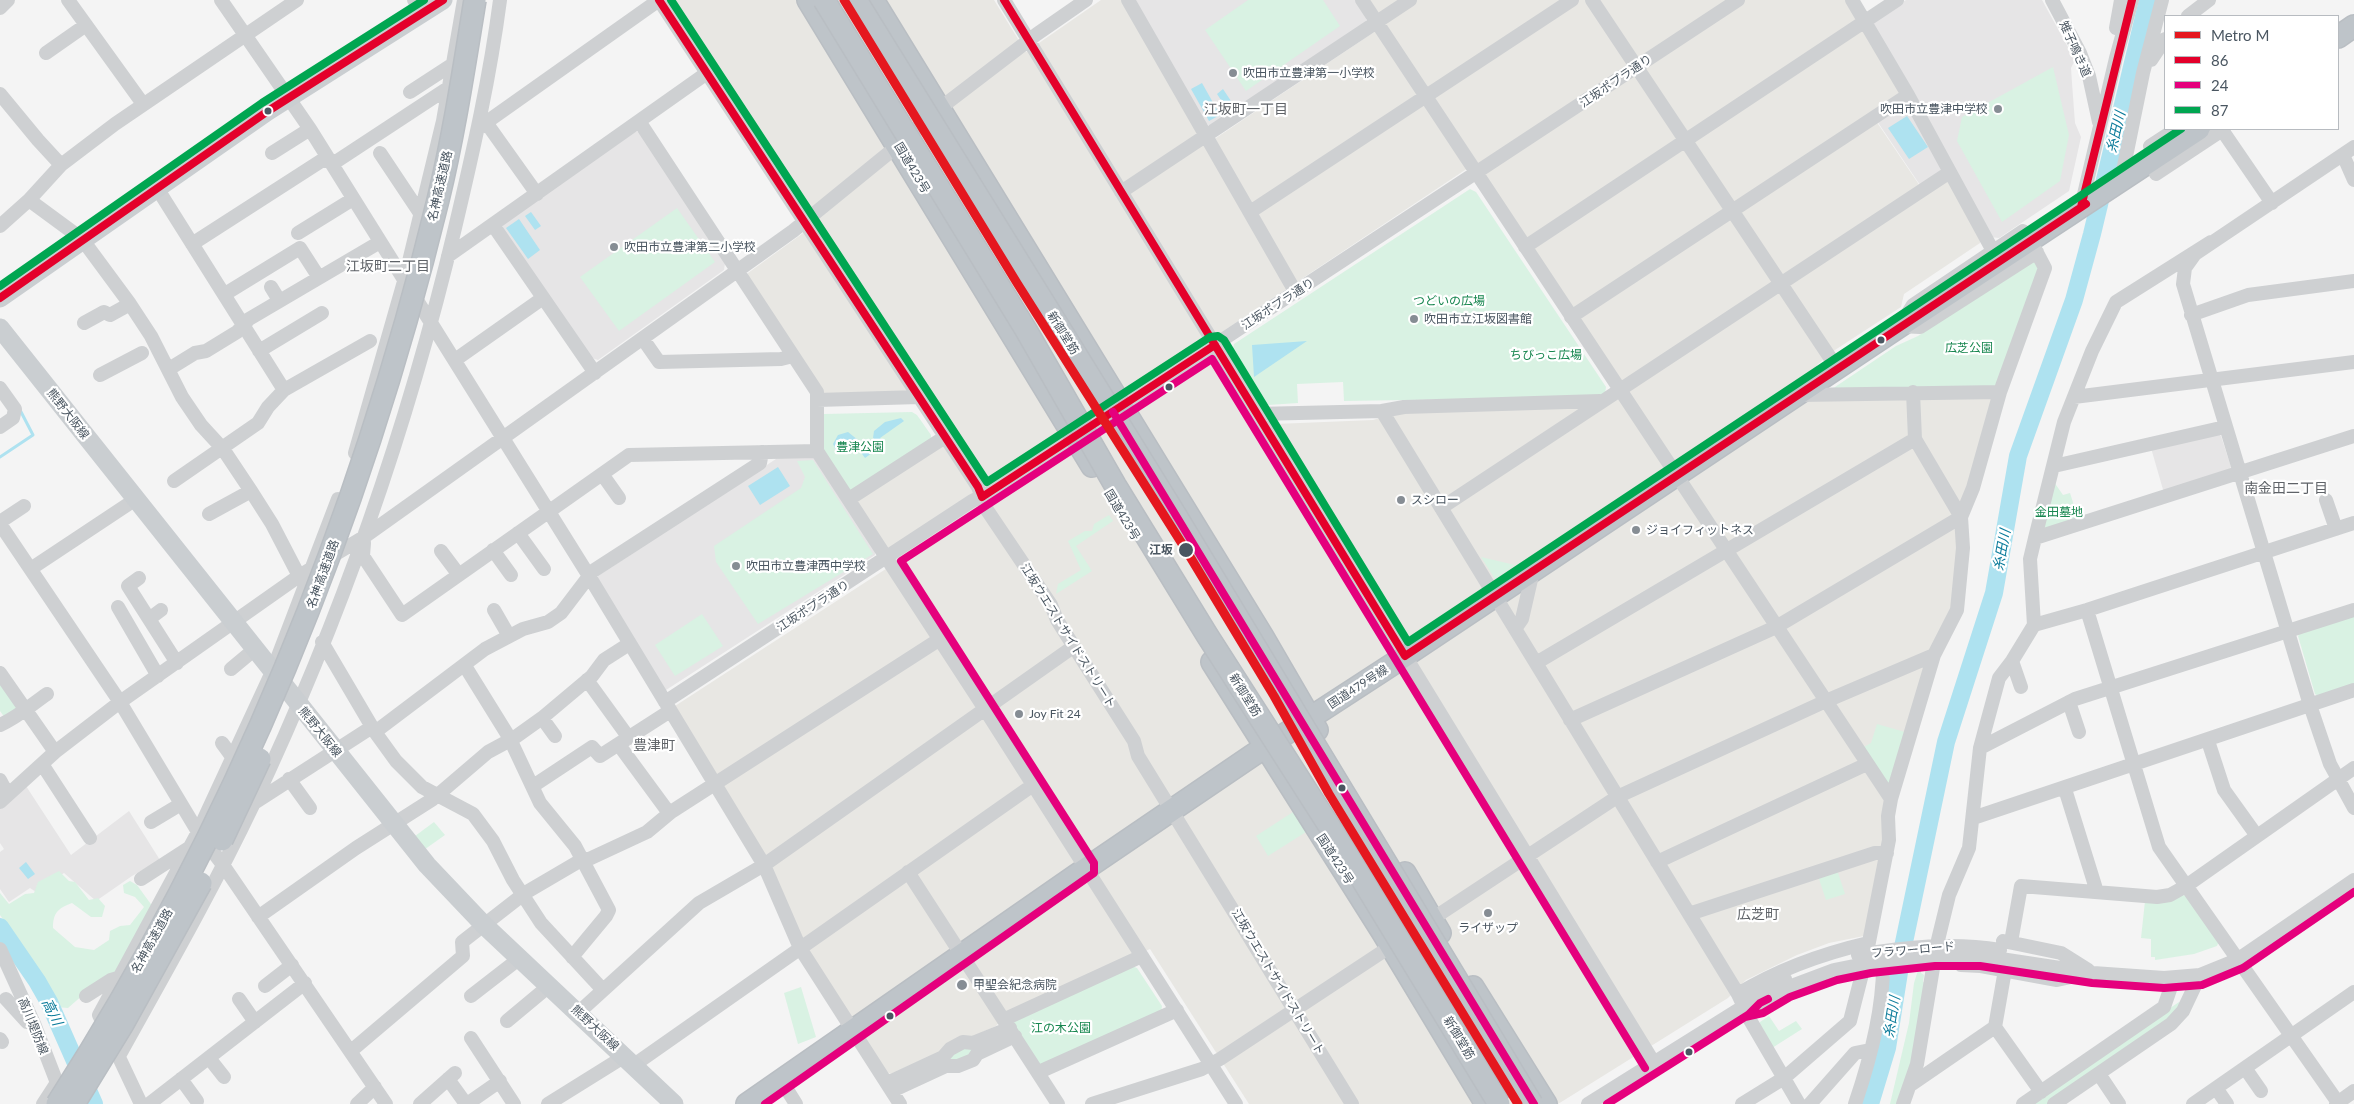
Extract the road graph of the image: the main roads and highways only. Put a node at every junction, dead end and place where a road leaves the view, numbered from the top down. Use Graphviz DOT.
graph roads {
  1 [pos="442,0"];
  2 [pos="475,0"];
  3 [pos="490,0"];
  4 [pos="808,0"];
  5 [pos="824,0"];
  6 [pos="856,0"];
  7 [pos="872,0"];
  8 [pos="419,6"];
  9 [pos="2354,26"];
  10 [pos="2339,36"];
  11 [pos="2197,130"];
  12 [pos="0,298"];
  13 [pos="0,328"];
  14 [pos="1311,717"];
  15 [pos="1265,747"];
  16 [pos="56,1094"];
  17 [pos="74,1104"];
  18 [pos="674,1104"];
  19 [pos="747,1104"];
  20 [pos="1486,1104"];
  21 [pos="1499,1104"];
  22 [pos="1532,1104"];
  23 [pos="1546,1104"];
  1 -- 8 [label="main road"];
  2 -- 16 [label="highway, 名神高速道路, bridge"];
  3 -- 17 [label="highway, 名神高速道路, bridge"];
  4 -- 15 [label="highway, 国道423号"];
  5 -- 21 [label="highway, 新御堂筋, bridge"];
  6 -- 22 [label="highway, 新御堂筋, bridge"];
  7 -- 14 [label="highway"];
  8 -- 12 [label="main road"];
  9 -- 10 [label="highway"];
  11 -- 14 [label="highway, 国道479号線"];
  13 -- 18 [label="main road, 熊野大阪線"];
  14 -- 15 [label="highway, 国道479号線"];
  14 -- 23 [label="highway"];
  15 -- 19 [label="highway, 国道479号線"];
  15 -- 20 [label="highway, 国道423号"];
}
